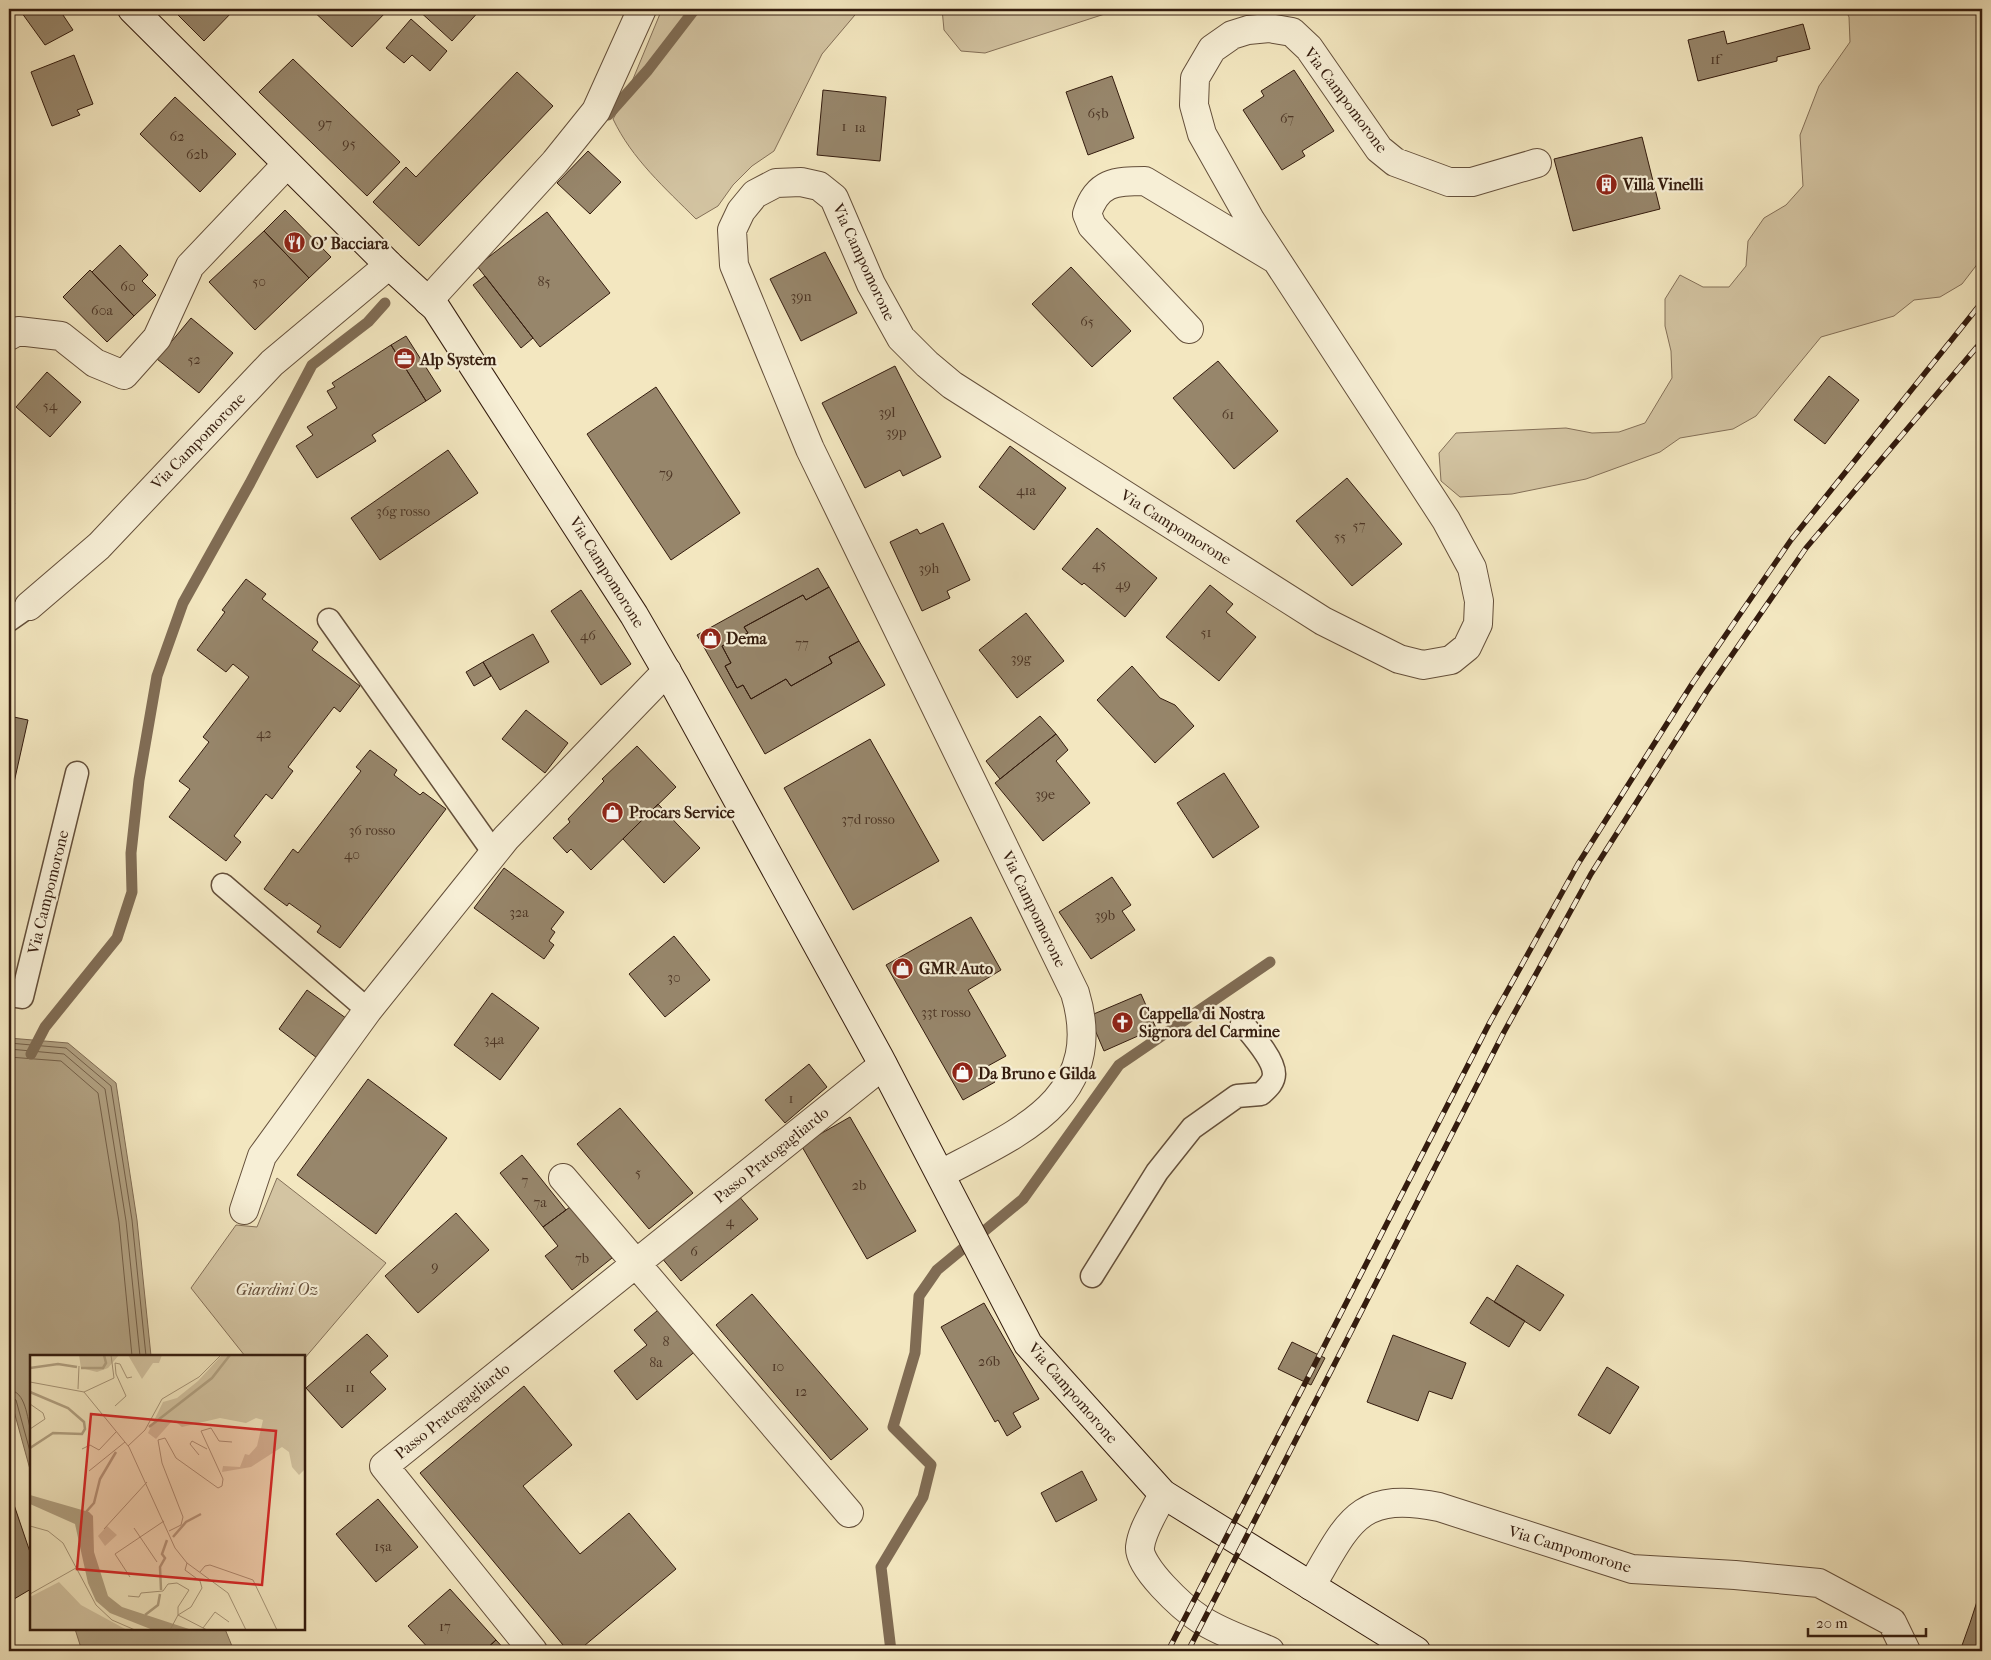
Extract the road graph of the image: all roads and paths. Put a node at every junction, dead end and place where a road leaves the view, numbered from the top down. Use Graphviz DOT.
graph roads {
  1 [pos="132,9"];
  2 [pos="642,9"];
  3 [pos="1537,163"];
  4 [pos="287,164"];
  5 [pos="1276,260"];
  6 [pos="390,265"];
  7 [pos="428,301"];
  8 [pos="1189,329"];
  9 [pos="9,336"];
  10 [pos="19,613"];
  11 [pos="329,620"];
  12 [pos="667,671"];
  13 [pos="77,773"];
  14 [pos="494,853"];
  15 [pos="223,885"];
  16 [pos="9,995"];
  17 [pos="368,1010"];
  18 [pos="1242,1024"];
  19 [pos="882,1065"];
  20 [pos="941,1174"];
  21 [pos="563,1178"];
  22 [pos="244,1210"];
  23 [pos="636,1264"];
  24 [pos="1092,1276"];
  25 [pos="1163,1494"];
  26 [pos="849,1513"];
  27 [pos="1311,1586"];
  28 [pos="533,1651"];
  29 [pos="1270,1651"];
  30 [pos="1416,1651"];
  31 [pos="1906,1651"];
  1 -- 4 [label="street, Via Campomorone"];
  2 -- 7 [label="street"];
  3 -- 5 [label="street, Via Campomorone"];
  4 -- 6 [label="street, Via Campomorone"];
  4 -- 9 [label="street"];
  5 -- 8 [label="street, Via Campomorone"];
  5 -- 20 [label="street, Via Campomorone"];
  6 -- 7 [label="street, Via Campomorone"];
  6 -- 10 [label="street, Via Campomorone"];
  7 -- 12 [label="street, Via Campomorone"];
  11 -- 14 [label="lane"];
  12 -- 14 [label="street"];
  12 -- 19 [label="street, Via Campomorone"];
  13 -- 16 [label="lane, Via Campomorone"];
  14 -- 17 [label="street"];
  15 -- 17 [label="lane"];
  17 -- 22 [label="street"];
  18 -- 24 [label="lane"];
  19 -- 20 [label="street, Via Campomorone"];
  19 -- 23 [label="street, Passo Pratogagliardo"];
  20 -- 25 [label="street, Via Campomorone"];
  21 -- 23 [label="street"];
  23 -- 26 [label="street"];
  23 -- 28 [label="street, Passo Pratogagliardo"];
  25 -- 27 [label="street, Via Campomorone"];
  25 -- 29 [label="street"];
  27 -- 30 [label="street, Via Campomorone"];
  27 -- 31 [label="street, Via Campomorone"];
}
